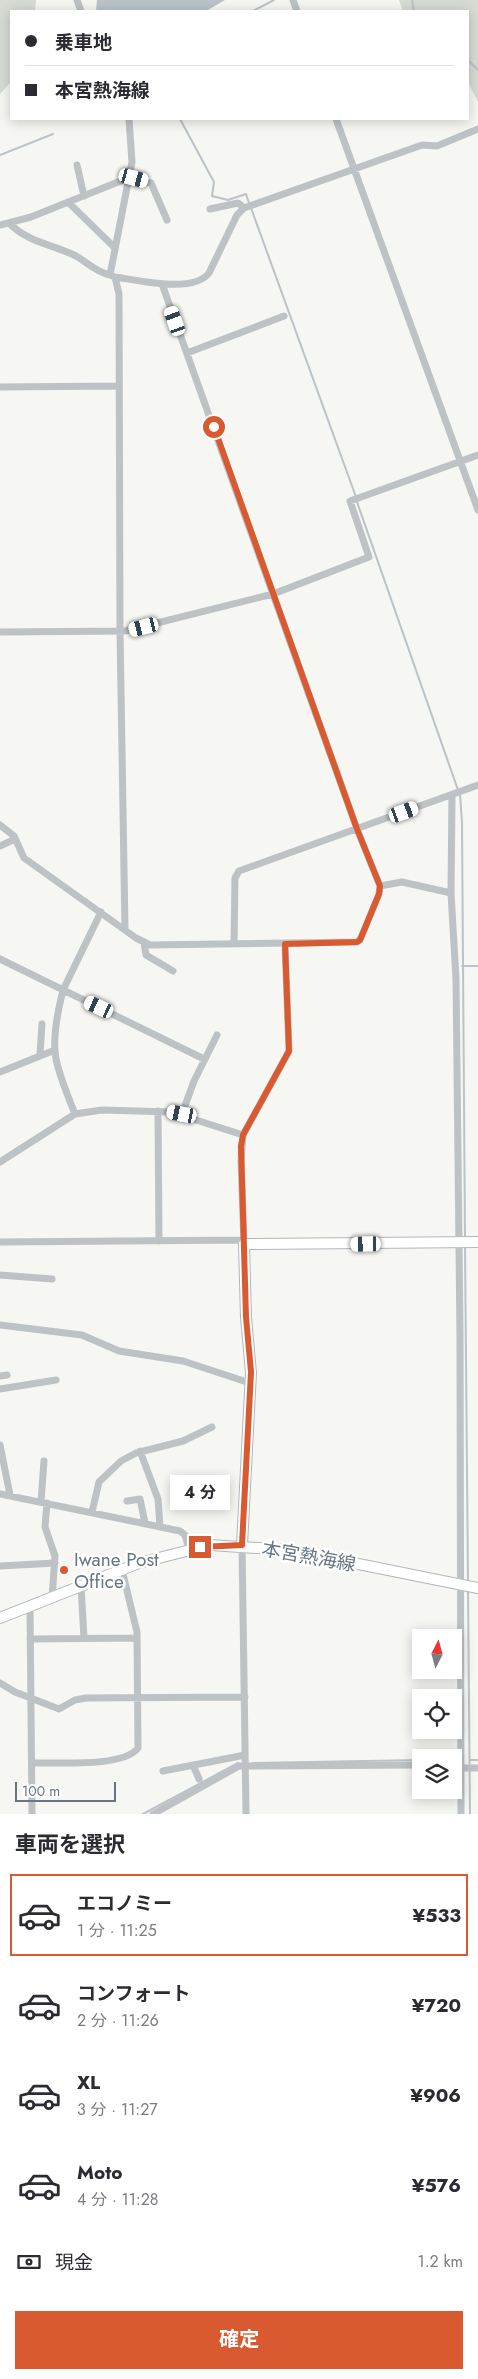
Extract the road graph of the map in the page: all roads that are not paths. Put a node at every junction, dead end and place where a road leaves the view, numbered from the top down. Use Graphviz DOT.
graph roads {
  1 [pos="129,120"];
  2 [pos="336,120"];
  3 [pos="478,129"];
  4 [pos="77,165"];
  5 [pos="355,170"];
  6 [pos="128,178"];
  7 [pos="84,196"];
  8 [pos="69,203"];
  9 [pos="210,208"];
  10 [pos="244,208"];
  11 [pos="167,220"];
  12 [pos="9,223"];
  13 [pos="0,224"];
  14 [pos="114,247"];
  15 [pos="112,276"];
  16 [pos="162,284"];
  17 [pos="284,316"];
  18 [pos="187,353"];
  19 [pos="0,386"];
  20 [pos="119,386"];
  21 [pos="478,455"];
  22 [pos="460,461"];
  23 [pos="478,510"];
  24 [pos="274,594"];
  25 [pos="120,631"];
  26 [pos="0,632"];
  27 [pos="478,785"];
  28 [pos="457,793"];
  29 [pos="0,825"];
  30 [pos="357,829"];
  31 [pos="15,839"];
  32 [pos="0,846"];
  33 [pos="380,886"];
  34 [pos="451,893"];
  35 [pos="101,912"];
  36 [pos="125,929"];
  37 [pos="144,943"];
  38 [pos="234,944"];
  39 [pos="285,944"];
  40 [pos="0,959"];
  41 [pos="173,971"];
  42 [pos="63,990"];
  43 [pos="42,1024"];
  44 [pos="217,1035"];
  45 [pos="55,1050"];
  46 [pos="40,1054"];
  47 [pos="204,1059"];
  48 [pos="1,1073"];
  49 [pos="158,1111"];
  50 [pos="75,1114"];
  51 [pos="182,1114"];
  52 [pos="243,1135"];
  53 [pos="0,1162"];
  54 [pos="159,1241"];
  55 [pos="0,1242"];
  56 [pos="244,1242"];
  57 [pos="458,1242"];
  58 [pos="475,1242"];
  59 [pos="0,1275"];
  60 [pos="52,1279"];
  61 [pos="0,1326"];
  62 [pos="56,1380"];
  63 [pos="250,1383"];
  64 [pos="0,1389"];
  65 [pos="212,1427"];
  66 [pos="0,1445"];
  67 [pos="140,1451"];
  68 [pos="44,1461"];
  69 [pos="0,1494"];
  70 [pos="10,1496"];
  71 [pos="128,1501"];
  72 [pos="44,1502"];
  73 [pos="92,1512"];
  74 [pos="145,1523"];
  75 [pos="160,1527"];
  76 [pos="242,1545"];
  77 [pos="189,1549"];
  78 [pos="55,1563"];
  79 [pos="0,1566"];
  80 [pos="122,1570"];
  81 [pos="460,1584"];
  82 [pos="81,1586"];
  83 [pos="478,1588"];
  84 [pos="52,1598"];
  85 [pos="30,1607"];
  86 [pos="0,1618"];
  87 [pos="30,1638"];
  88 [pos="84,1638"];
  89 [pos="137,1638"];
  90 [pos="0,1683"];
  91 [pos="244,1697"];
  92 [pos="31,1698"];
  93 [pos="138,1699"];
  94 [pos="457,1749"];
  95 [pos="245,1761"];
  96 [pos="32,1763"];
  97 [pos="194,1765"];
  98 [pos="412,1765"];
  99 [pos="462,1766"];
  100 [pos="478,1768"];
  101 [pos="163,1771"];
  102 [pos="199,1779"];
  103 [pos="460,1799"];
  104 [pos="32,1814"];
  105 [pos="153,1814"];
  106 [pos="246,1814"];
  107 [pos="461,1814"];
  1 -- 6 [label="street"];
  2 -- 5 [label="street"];
  3 -- 5 [label="street"];
  4 -- 7 [label="street"];
  5 -- 10 [label="street"];
  5 -- 22 [label="street"];
  6 -- 7 [label="street"];
  6 -- 11 [label="street"];
  6 -- 14 [label="street"];
  7 -- 8 [label="street"];
  8 -- 12 [label="street"];
  8 -- 14 [label="street"];
  9 -- 10 [label="street"];
  10 -- 16 [label="street"];
  12 -- 13 [label="street"];
  12 -- 15 [label="street"];
  14 -- 15 [label="street"];
  15 -- 16 [label="street"];
  15 -- 20 [label="street"];
  16 -- 18 [label="street"];
  17 -- 18 [label="street"];
  18 -- 24 [label="street"];
  19 -- 20 [label="street"];
  20 -- 25 [label="street"];
  21 -- 22 [label="street"];
  22 -- 23 [label="street"];
  22 -- 24 [label="street"];
  24 -- 25 [label="street"];
  24 -- 30 [label="street"];
  25 -- 26 [label="street"];
  25 -- 36 [label="street"];
  27 -- 28 [label="street"];
  28 -- 30 [label="street"];
  28 -- 34 [label="street"];
  29 -- 31 [label="street"];
  30 -- 33 [label="street"];
  30 -- 38 [label="street"];
  31 -- 32 [label="street"];
  31 -- 35 [label="street"];
  33 -- 34 [label="street"];
  33 -- 39 [label="street"];
  34 -- 57 [label="street"];
  35 -- 36 [label="street"];
  35 -- 42 [label="street"];
  36 -- 37 [label="street"];
  37 -- 38 [label="street"];
  37 -- 41 [label="street"];
  38 -- 39 [label="street"];
  39 -- 52 [label="street"];
  40 -- 42 [label="street"];
  42 -- 45 [label="street"];
  42 -- 47 [label="street"];
  43 -- 46 [label="street"];
  44 -- 47 [label="street"];
  45 -- 46 [label="street"];
  45 -- 50 [label="street"];
  46 -- 48 [label="street"];
  47 -- 51 [label="street"];
  49 -- 50 [label="street"];
  49 -- 51 [label="street"];
  49 -- 54 [label="street"];
  50 -- 53 [label="street"];
  51 -- 52 [label="street"];
  52 -- 56 [label="street"];
  54 -- 55 [label="street"];
  54 -- 56 [label="street"];
  56 -- 57 [label="street"];
  56 -- 63 [label="street"];
  57 -- 58 [label="street"];
  57 -- 81 [label="street"];
  59 -- 60 [label="street"];
  61 -- 63 [label="street"];
  62 -- 64 [label="street"];
  63 -- 76 [label="street"];
  65 -- 67 [label="street"];
  66 -- 70 [label="street"];
  67 -- 73 [label="street"];
  67 -- 75 [label="street"];
  68 -- 72 [label="street"];
  69 -- 70 [label="street"];
  70 -- 72 [label="street"];
  71 -- 74 [label="street"];
  72 -- 73 [label="street"];
  72 -- 78 [label="street"];
  73 -- 74 [label="street"];
  74 -- 75 [label="street"];
  75 -- 77 [label="street"];
  76 -- 77 [label="street, 本宮熱海線"];
  76 -- 81 [label="street, 本宮熱海線"];
  76 -- 91 [label="street"];
  77 -- 80 [label="street, 本宮熱海線"];
  78 -- 79 [label="street"];
  78 -- 84 [label="street"];
  80 -- 82 [label="street, 本宮熱海線"];
  80 -- 89 [label="street"];
  81 -- 83 [label="street, 本宮熱海線"];
  81 -- 94 [label="street"];
  82 -- 84 [label="street, 本宮熱海線"];
  82 -- 88 [label="street"];
  84 -- 85 [label="street, 本宮熱海線"];
  85 -- 86 [label="street, 本宮熱海線"];
  85 -- 87 [label="street"];
  87 -- 88 [label="street"];
  87 -- 92 [label="street"];
  88 -- 89 [label="street"];
  89 -- 93 [label="street"];
  90 -- 92 [label="street"];
  91 -- 93 [label="street"];
  91 -- 95 [label="street"];
  92 -- 93 [label="street"];
  92 -- 96 [label="street"];
  93 -- 96 [label="street"];
  95 -- 97 [label="street"];
  95 -- 98 [label="street"];
  95 -- 105 [label="street"];
  95 -- 106 [label="street"];
  96 -- 104 [label="street"];
  97 -- 101 [label="street"];
  97 -- 102 [label="street"];
  99 -- 100 [label="street"];
  103 -- 107 [label="street"];
}
